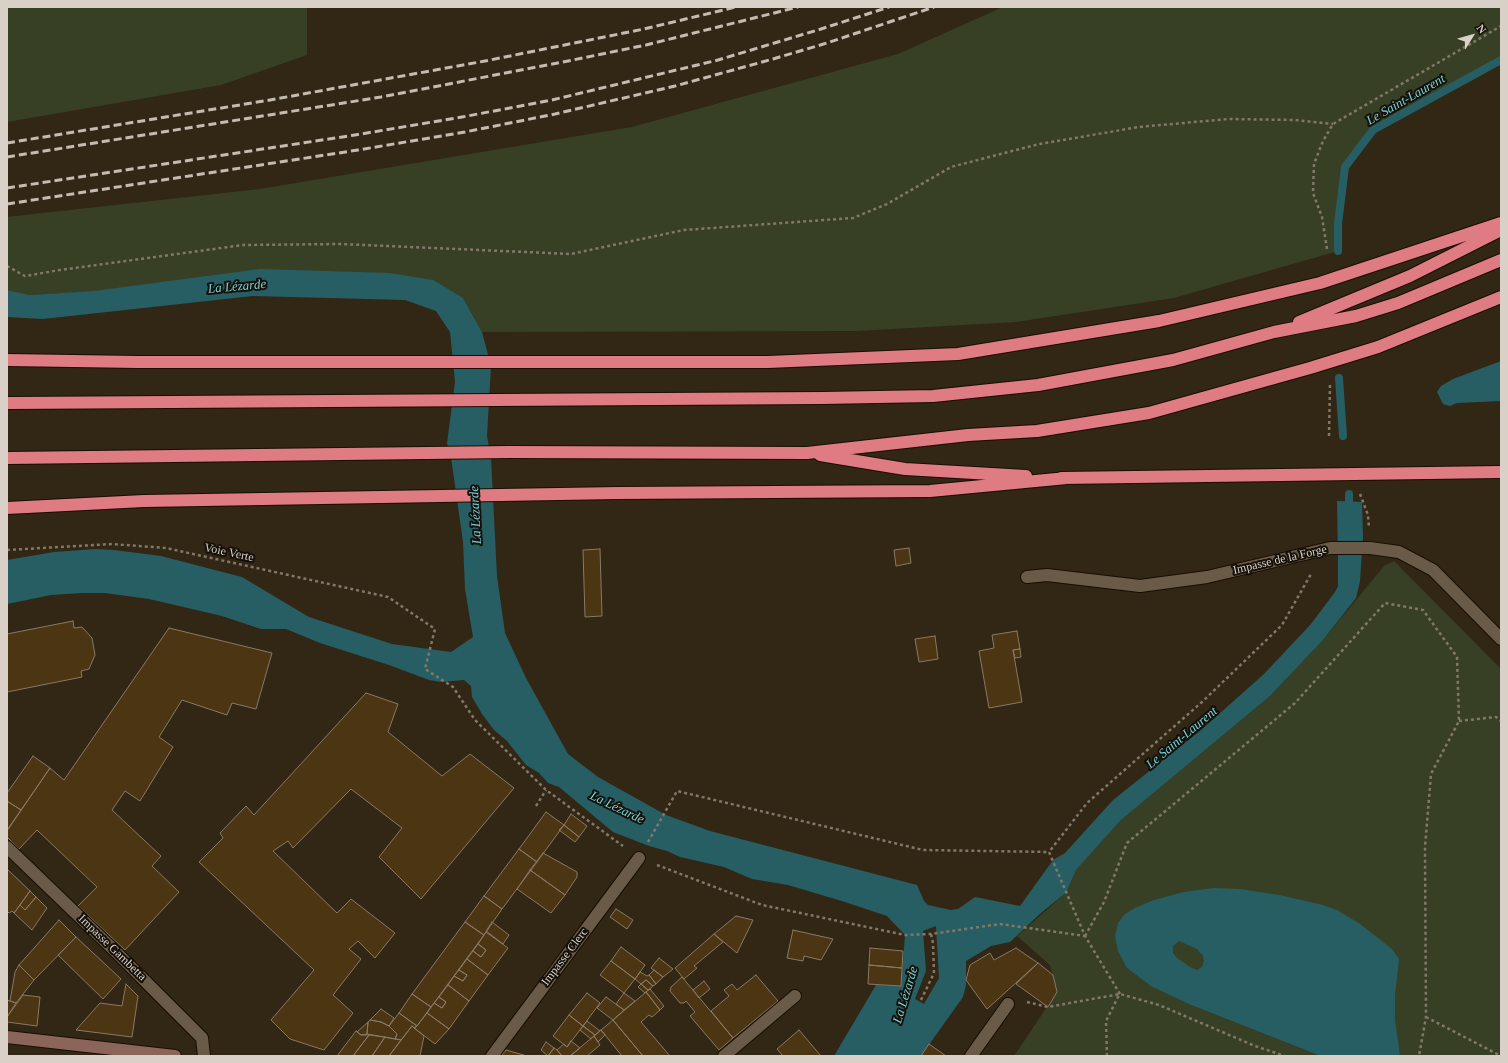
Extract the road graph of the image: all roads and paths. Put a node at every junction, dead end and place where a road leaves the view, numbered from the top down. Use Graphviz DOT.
graph roads {
  1 [pos="1501,26"];
  2 [pos="1333,124"];
  3 [pos="1501,223"];
  4 [pos="1501,230"];
  5 [pos="1327,249"];
  6 [pos="1501,260"];
  7 [pos="7,266"];
  8 [pos="1501,297"];
  9 [pos="1274,332"];
  10 [pos="7,360"];
  11 [pos="1330,384"];
  12 [pos="7,403"];
  13 [pos="1329,436"];
  14 [pos="807,453"];
  15 [pos="7,458"];
  16 [pos="1501,472"];
  17 [pos="1067,478"];
  18 [pos="1360,494"];
  19 [pos="7,508"];
  20 [pos="1330,548"];
  21 [pos="1370,548"];
  22 [pos="7,550"];
  23 [pos="1027,577"];
  24 [pos="1501,639"];
  25 [pos="1501,720"];
  26 [pos="1459,721"];
  27 [pos="546,790"];
  28 [pos="536,806"];
  29 [pos="7,847"];
  30 [pos="1049,852"];
  31 [pos="639,858"];
  32 [pos="931,934"];
  33 [pos="1085,936"];
  34 [pos="1120,994"];
  35 [pos="795,996"];
  36 [pos="921,1000"];
  37 [pos="1008,1004"];
  38 [pos="1426,1017"];
  39 [pos="7,1037"];
  40 [pos="175,1056"];
  41 [pos="204,1056"];
  42 [pos="492,1056"];
  43 [pos="724,1056"];
  44 [pos="971,1056"];
  45 [pos="1107,1056"];
  46 [pos="1285,1056"];
  47 [pos="1419,1056"];
  48 [pos="1501,1056"];
  1 -- 2 [label="path"];
  2 -- 5 [label="path"];
  2 -- 7 [label="path"];
  3 -- 10 [label="highway"];
  4 -- 9 [label="highway"];
  6 -- 9 [label="highway"];
  8 -- 14 [label="highway"];
  9 -- 12 [label="highway"];
  11 -- 13 [label="path"];
  14 -- 15 [label="highway"];
  14 -- 17 [label="highway"];
  16 -- 17 [label="highway"];
  17 -- 19 [label="highway"];
  18 -- 21 [label="path"];
  20 -- 21 [label="street, Impasse de la Forge"];
  20 -- 23 [label="street, Impasse de la Forge"];
  20 -- 30 [label="path"];
  21 -- 24 [label="street, Impasse de la Forge"];
  22 -- 27 [label="path, Voie Verte"];
  25 -- 26 [label="path"];
  26 -- 33 [label="path"];
  26 -- 38 [label="path"];
  27 -- 28 [label="path"];
  27 -- 31 [label="path"];
  29 -- 41 [label="street, Impasse Gambetta"];
  30 -- 31 [label="path"];
  30 -- 33 [label="path"];
  31 -- 32 [label="path"];
  31 -- 42 [label="street, Impasse Clerc"];
  32 -- 33 [label="path"];
  32 -- 36 [label="path"];
  33 -- 34 [label="path"];
  34 -- 37 [label="path"];
  34 -- 45 [label="path"];
  34 -- 46 [label="path"];
  35 -- 43 [label="street"];
  37 -- 44 [label="street"];
  38 -- 47 [label="path"];
  38 -- 48 [label="path"];
  39 -- 40 [label="street"];
}
